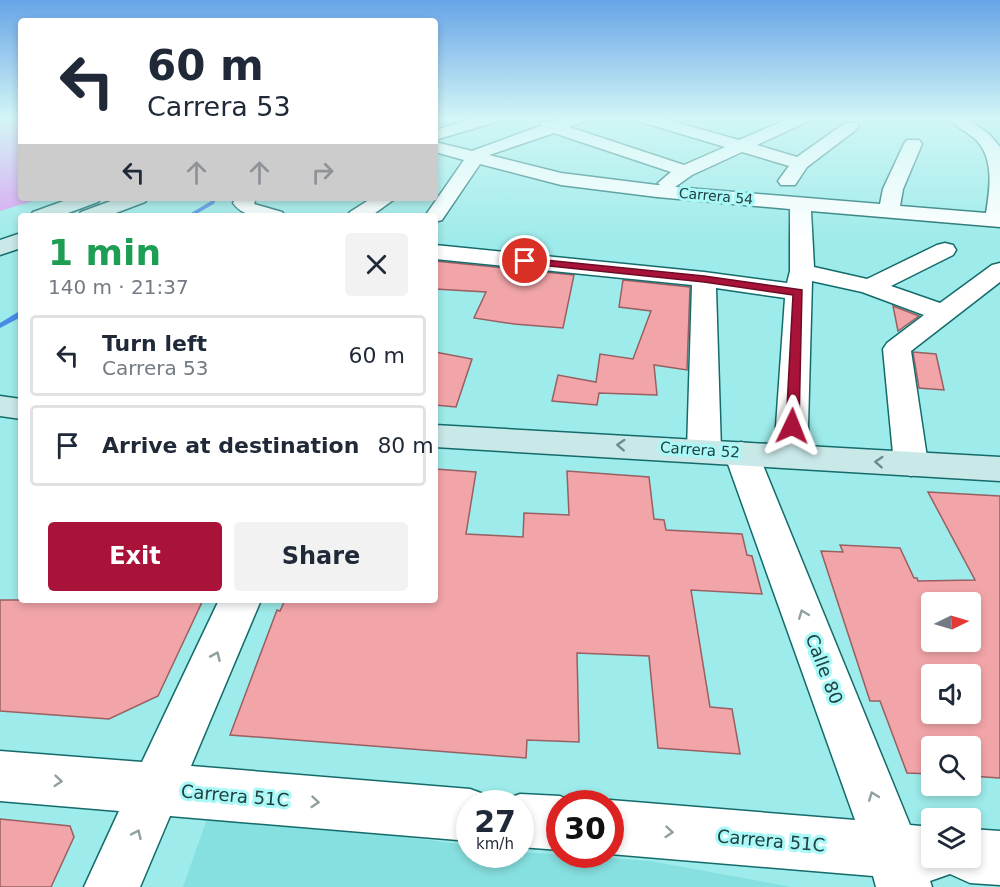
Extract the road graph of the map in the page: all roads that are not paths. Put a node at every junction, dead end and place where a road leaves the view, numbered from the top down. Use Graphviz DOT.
graph roads {
  1 [pos="473,159"];
  2 [pos="475,159"];
  3 [pos="589,159"];
  4 [pos="651,159"];
  5 [pos="712,159"];
  6 [pos="788,159"];
  7 [pos="805,159"];
  8 [pos="907,159"];
  9 [pos="995,159"];
  10 [pos="800,163"];
  11 [pos="685,171"];
  12 [pos="561,179"];
  13 [pos="657,191"];
  14 [pos="82,201"];
  15 [pos="130,201"];
  16 [pos="244,201"];
  17 [pos="381,201"];
  18 [pos="791,203"];
  19 [pos="889,212"];
  20 [pos="48,213"];
  21 [pos="96,213"];
  22 [pos="264,213"];
  23 [pos="362,213"];
  24 [pos="437,213"];
  25 [pos="997,221"];
  26 [pos="945,250"];
  27 [pos="438,252"];
  28 [pos="1000,270"];
  29 [pos="704,279"];
  30 [pos="800,281"];
  31 [pos="870,287"];
  32 [pos="942,313"];
  33 [pos="438,436"];
  34 [pos="723,452"];
  35 [pos="794,456"];
  36 [pos="911,464"];
  37 [pos="1000,469"];
  38 [pos="239,603"];
  39 [pos="0,776"];
  40 [pos="157,789"];
  41 [pos="456,814"];
  42 [pos="624,829"];
  43 [pos="981,857"];
  44 [pos="1000,858"];
  45 [pos="910,864"];
  46 [pos="112,887"];
  1 -- 24 [label="street"];
  2 -- 12 [label="street, Carrera 54"];
  3 -- 12 [label="street"];
  4 -- 11 [label="street"];
  5 -- 11 [label="street"];
  6 -- 10 [label="street"];
  7 -- 10 [label="street"];
  8 -- 19 [label="street"];
  9 -- 25 [label="street"];
  10 -- 18 [label="street"];
  11 -- 13 [label="street"];
  12 -- 13 [label="street, Carrera 54"];
  13 -- 18 [label="street, Carrera 54"];
  14 -- 20 [label="main road"];
  15 -- 21 [label="main road"];
  16 -- 22 [label="street"];
  17 -- 23 [label="street"];
  18 -- 19 [label="street, Carrera 54"];
  18 -- 30 [label="street"];
  19 -- 25 [label="street, Carrera 54"];
  26 -- 31 [label="street"];
  27 -- 29 [label="street"];
  28 -- 32 [label="street"];
  29 -- 30 [label="street"];
  29 -- 34 [label="street, Calle 80"];
  30 -- 31 [label="street"];
  30 -- 35 [label="street"];
  31 -- 32 [label="street"];
  32 -- 36 [label="street"];
  34 -- 33 [label="main road, Carrera 52, one-way"];
  34 -- 35 [label="main road, Carrera 52"];
  45 -- 34 [label="street, Calle 80, one-way"];
  36 -- 35 [label="main road, Carrera 52, one-way"];
  36 -- 37 [label="main road, Carrera 52"];
  40 -- 38 [label="street, one-way"];
  39 -- 40 [label="street, Carrera 51C, one-way"];
  40 -- 41 [label="street, Carrera 51C, one-way"];
  46 -- 40 [label="street, one-way"];
  42 -- 45 [label="street, Carrera 51C, one-way"];
  43 -- 44 [label="street"];
}
